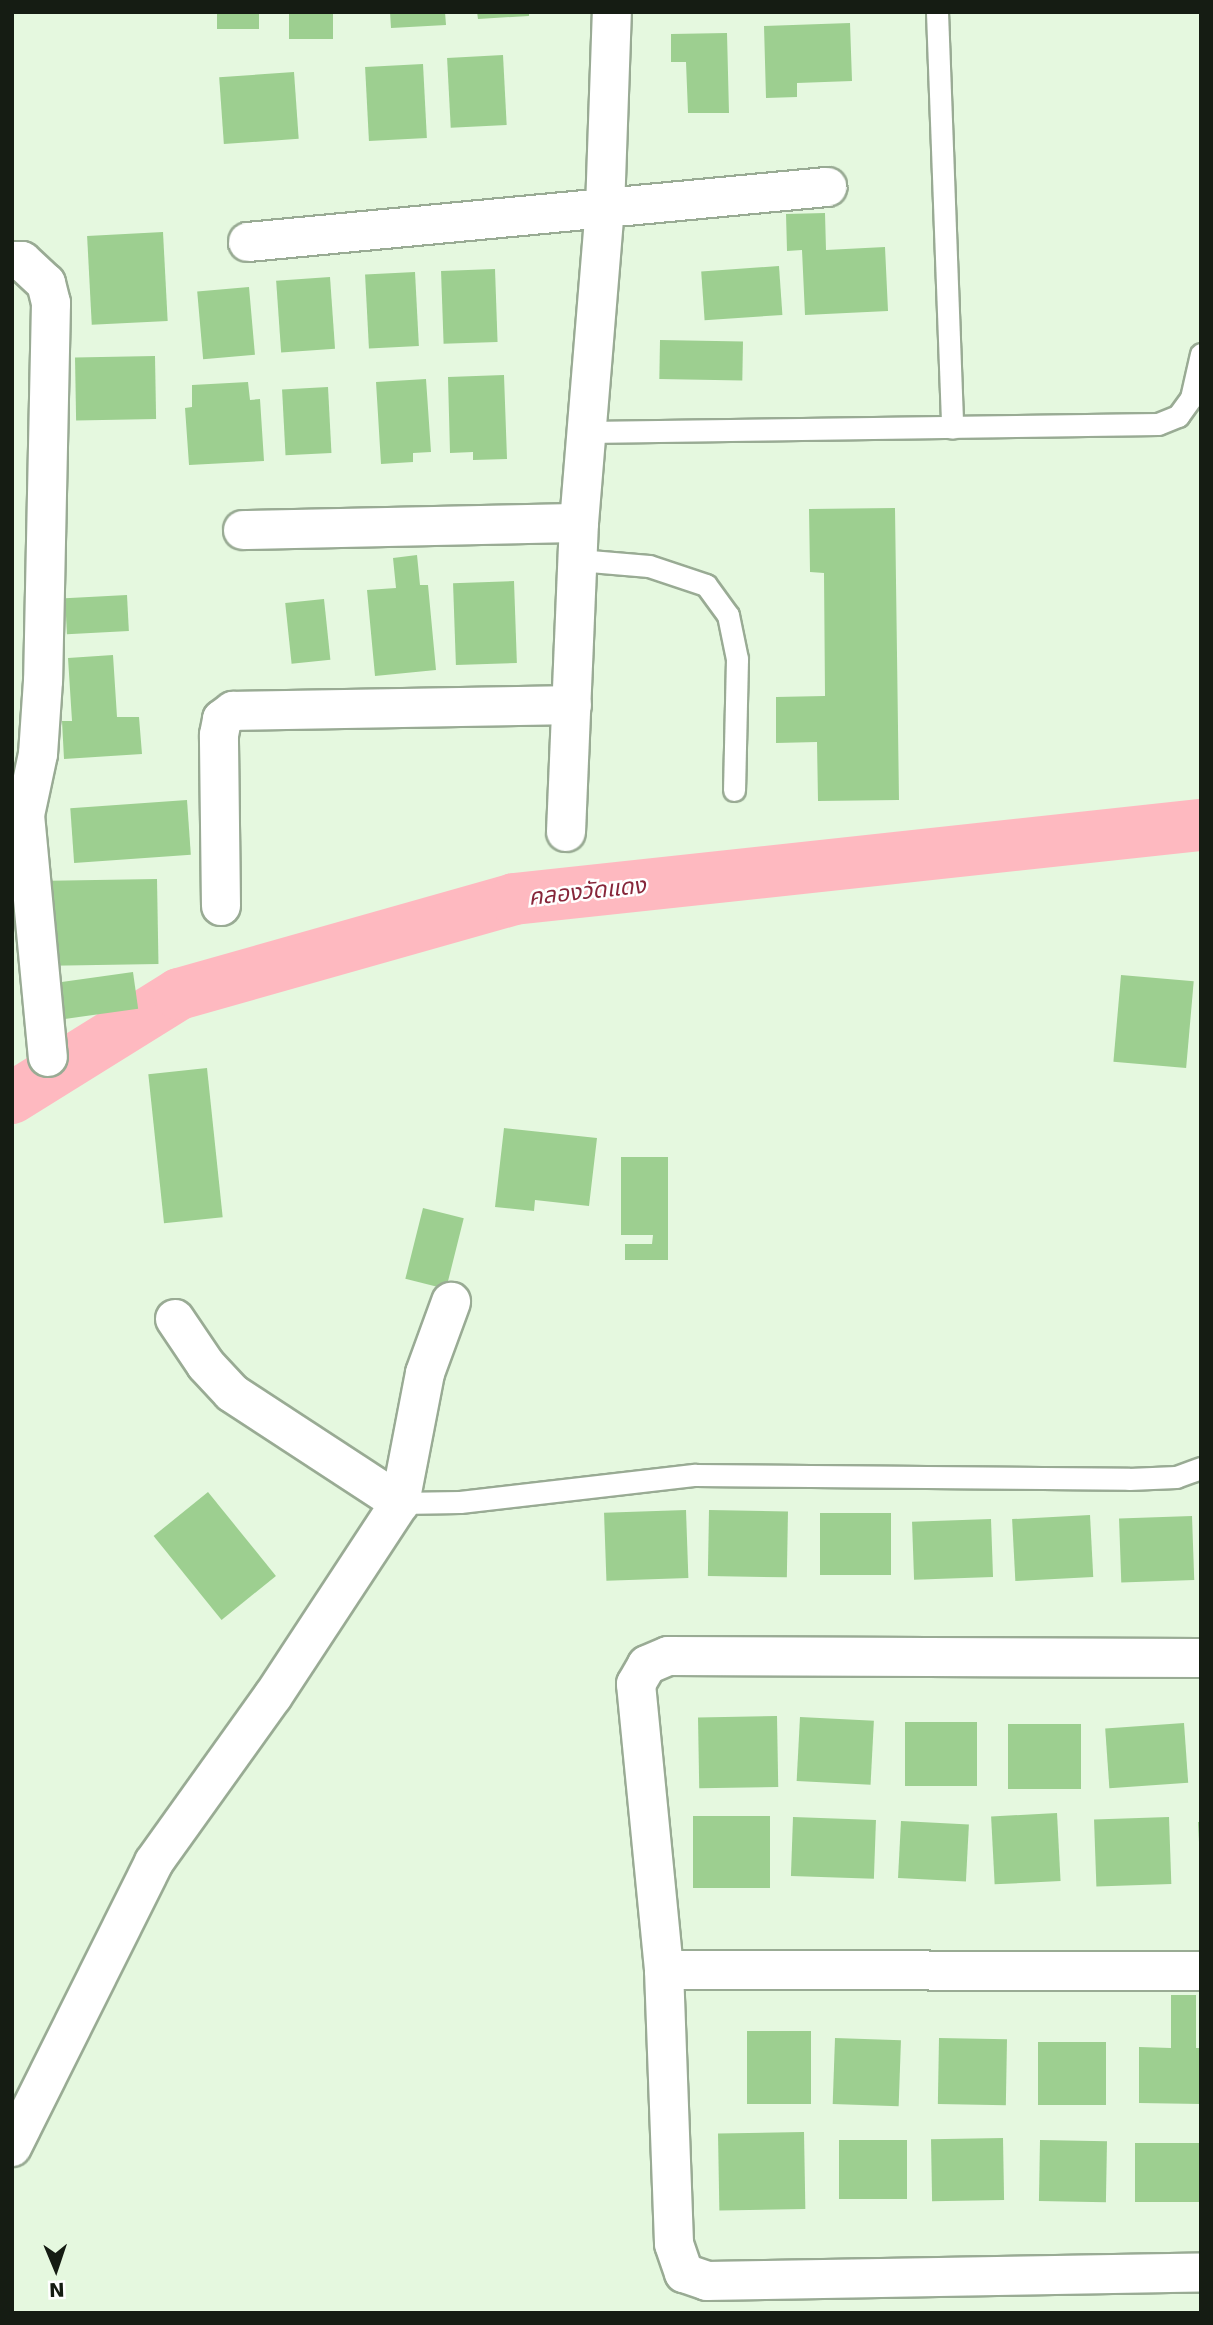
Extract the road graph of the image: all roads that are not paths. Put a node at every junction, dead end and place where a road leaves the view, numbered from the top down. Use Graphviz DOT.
graph roads {
  1 [pos="612,12"];
  2 [pos="937,12"];
  3 [pos="827,187"];
  4 [pos="605,209"];
  5 [pos="248,242"];
  6 [pos="12,261"];
  7 [pos="1201,354"];
  8 [pos="1196,403"];
  9 [pos="952,428"];
  10 [pos="587,432"];
  11 [pos="243,530"];
  12 [pos="579,541"];
  13 [pos="572,705"];
  14 [pos="734,790"];
  15 [pos="566,832"];
  16 [pos="221,906"];
  17 [pos="48,1057"];
  18 [pos="451,1302"];
  19 [pos="175,1319"];
  20 [pos="1201,1468"];
  21 [pos="400,1503"];
  22 [pos="1201,1658"];
  23 [pos="664,1970"];
  24 [pos="1201,1971"];
  25 [pos="12,2147"];
  26 [pos="1201,2272"];
  1 -- 4 [label="street"];
  2 -- 9 [label="lane"];
  3 -- 4 [label="street"];
  4 -- 5 [label="street"];
  4 -- 10 [label="street"];
  6 -- 17 [label="street"];
  7 -- 8 [label="lane"];
  8 -- 9 [label="lane"];
  9 -- 10 [label="lane"];
  10 -- 12 [label="street"];
  11 -- 12 [label="street"];
  12 -- 13 [label="street"];
  12 -- 14 [label="lane"];
  13 -- 15 [label="street"];
  13 -- 16 [label="street"];
  18 -- 21 [label="street"];
  19 -- 21 [label="street"];
  20 -- 21 [label="lane"];
  21 -- 25 [label="street"];
  22 -- 23 [label="street"];
  23 -- 24 [label="street"];
  23 -- 26 [label="street"];
}
